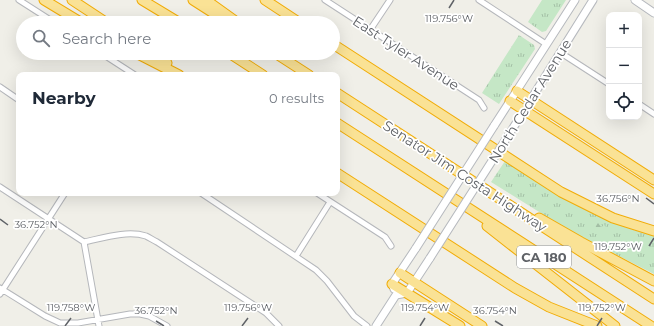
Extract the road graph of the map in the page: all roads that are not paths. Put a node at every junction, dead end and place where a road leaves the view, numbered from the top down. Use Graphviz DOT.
graph roads {
  1 [pos="19,0"];
  2 [pos="44,0"];
  3 [pos="72,0"];
  4 [pos="142,0"];
  5 [pos="150,0"];
  6 [pos="193,0"];
  7 [pos="206,0"];
  8 [pos="265,0"];
  9 [pos="272,0"];
  10 [pos="325,0"];
  11 [pos="390,0"];
  12 [pos="479,0"];
  13 [pos="575,0"];
  14 [pos="593,0"];
  15 [pos="635,0"];
  16 [pos="654,13"];
  17 [pos="44,16"];
  18 [pos="70,16"];
  19 [pos="96,16"];
  20 [pos="168,16"];
  21 [pos="174,16"];
  22 [pos="218,16"];
  23 [pos="228,16"];
  24 [pos="289,16"];
  25 [pos="294,16"];
  26 [pos="370,30"];
  27 [pos="546,44"];
  28 [pos="340,49"];
  29 [pos="561,52"];
  30 [pos="112,60"];
  31 [pos="150,60"];
  32 [pos="162,60"];
  33 [pos="240,60"];
  34 [pos="286,60"];
  35 [pos="289,60"];
  36 [pos="130,72"];
  37 [pos="173,72"];
  38 [pos="180,72"];
  39 [pos="258,72"];
  40 [pos="304,72"];
  41 [pos="305,72"];
  42 [pos="606,82"];
  43 [pos="0,87"];
  44 [pos="517,91"];
  45 [pos="340,95"];
  46 [pos="16,98"];
  47 [pos="531,100"];
  48 [pos="510,101"];
  49 [pos="642,106"];
  50 [pos="484,108"];
  51 [pos="524,110"];
  52 [pos="654,114"];
  53 [pos="340,125"];
  54 [pos="453,168"];
  55 [pos="340,176"];
  56 [pos="654,180"];
  57 [pos="0,187"];
  58 [pos="438,189"];
  59 [pos="654,194"];
  60 [pos="63,196"];
  61 [pos="206,196"];
  62 [pos="321,196"];
  63 [pos="330,202"];
  64 [pos="48,219"];
  65 [pos="654,231"];
  66 [pos="84,242"];
  67 [pos="391,246"];
  68 [pos="296,256"];
  69 [pos="400,273"];
  70 [pos="654,281"];
  71 [pos="414,282"];
  72 [pos="392,284"];
  73 [pos="1,290"];
  74 [pos="407,293"];
  75 [pos="396,295"];
  76 [pos="654,299"];
  77 [pos="98,319"];
  78 [pos="99,326"];
  79 [pos="167,326"];
  80 [pos="278,326"];
  81 [pos="367,326"];
  82 [pos="376,326"];
  83 [pos="460,326"];
  84 [pos="482,326"];
  85 [pos="597,326"];
  86 [pos="615,326"];
  87 [pos="651,326"];
  1 -- 17 [label="street"];
  2 -- 18 [label="highway"];
  3 -- 19 [label="highway"];
  4 -- 20 [label="highway"];
  5 -- 21 [label="highway"];
  6 -- 22 [label="highway"];
  7 -- 23 [label="highway"];
  8 -- 24 [label="highway"];
  9 -- 25 [label="highway"];
  10 -- 26 [label="street, East Tyler Avenue"];
  11 -- 26 [label="street"];
  12 -- 27 [label="street"];
  13 -- 27 [label="main road, North Cedar Avenue"];
  14 -- 29 [label="main road, North Cedar Avenue"];
  15 -- 16 [label="main road"];
  26 -- 50 [label="street, East Tyler Avenue"];
  27 -- 44 [label="main road, North Cedar Avenue"];
  28 -- 65 [label="highway"];
  29 -- 42 [label="street"];
  29 -- 47 [label="main road, North Cedar Avenue"];
  30 -- 36 [label="street"];
  31 -- 37 [label="highway"];
  32 -- 38 [label="highway"];
  33 -- 39 [label="highway"];
  34 -- 40 [label="highway"];
  35 -- 41 [label="highway"];
  43 -- 46 [label="street"];
  44 -- 47 [label="highway"];
  44 -- 48 [label="main road, North Cedar Avenue"];
  45 -- 54 [label="highway, Senator Jim Costa Highway / CA 180"];
  47 -- 51 [label="main road, North Cedar Avenue"];
  47 -- 56 [label="highway"];
  48 -- 51 [label="highway"];
  48 -- 69 [label="main road, North Cedar Avenue, bridge"];
  49 -- 52 [label="street"];
  51 -- 59 [label="highway"];
  51 -- 71 [label="main road, North Cedar Avenue, bridge"];
  53 -- 58 [label="highway, Senator Jim Costa Highway / CA 180"];
  54 -- 70 [label="highway"];
  54 -- 76 [label="highway, Senator Jim Costa Highway / CA 180"];
  55 -- 85 [label="highway"];
  57 -- 64 [label="street"];
  58 -- 86 [label="highway"];
  58 -- 87 [label="highway, Senator Jim Costa Highway / CA 180"];
  60 -- 64 [label="street"];
  61 -- 68 [label="street"];
  62 -- 63 [label="street"];
  63 -- 67 [label="street"];
  63 -- 68 [label="street"];
  64 -- 66 [label="street"];
  64 -- 73 [label="street"];
  66 -- 77 [label="street"];
  66 -- 80 [label="street"];
  68 -- 81 [label="street"];
  69 -- 71 [label="highway"];
  69 -- 72 [label="main road, North Cedar Avenue"];
  71 -- 74 [label="main road, North Cedar Avenue"];
  71 -- 84 [label="highway"];
  72 -- 74 [label="highway"];
  72 -- 75 [label="main road"];
  73 -- 77 [label="street"];
  74 -- 75 [label="main road"];
  74 -- 83 [label="highway"];
  75 -- 82 [label="main road"];
  77 -- 78 [label="street"];
  77 -- 79 [label="street"];
}
